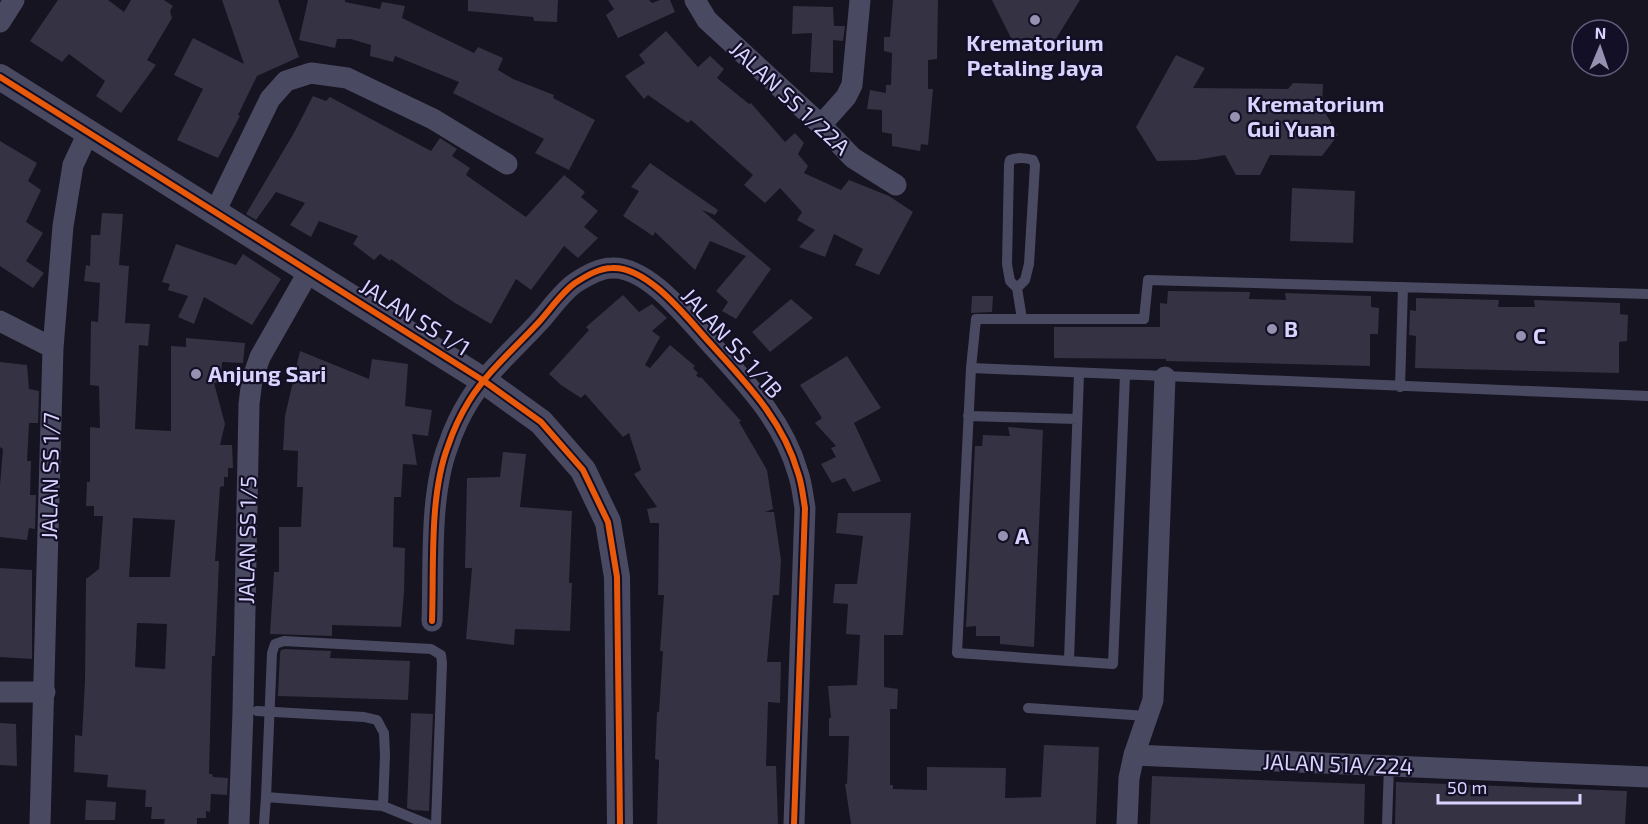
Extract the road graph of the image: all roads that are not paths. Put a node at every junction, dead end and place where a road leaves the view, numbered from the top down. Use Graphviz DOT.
graph roads {
  1 [pos="14,0"];
  2 [pos="695,0"];
  3 [pos="860,0"];
  4 [pos="0,22"];
  5 [pos="0,77"];
  6 [pos="821,125"];
  7 [pos="88,133"];
  8 [pos="507,164"];
  9 [pos="896,185"];
  10 [pos="215,212"];
  11 [pos="309,271"];
  12 [pos="1403,287"];
  13 [pos="1017,288"];
  14 [pos="1648,294"];
  15 [pos="1022,319"];
  16 [pos="0,321"];
  17 [pos="53,348"];
  18 [pos="970,368"];
  19 [pos="1079,373"];
  20 [pos="1125,375"];
  21 [pos="1165,377"];
  22 [pos="484,381"];
  23 [pos="1400,387"];
  24 [pos="1648,396"];
  25 [pos="968,416"];
  26 [pos="1077,419"];
  27 [pos="432,621"];
  28 [pos="1069,661"];
  29 [pos="0,692"];
  30 [pos="45,692"];
  31 [pos="1029,708"];
  32 [pos="257,711"];
  33 [pos="1147,716"];
  34 [pos="1134,755"];
  35 [pos="1389,766"];
  36 [pos="1648,777"];
  37 [pos="266,797"];
  38 [pos="383,806"];
  39 [pos="40,824"];
  40 [pos="239,824"];
  41 [pos="264,824"];
  42 [pos="427,824"];
  43 [pos="436,824"];
  44 [pos="620,824"];
  45 [pos="794,824"];
  46 [pos="1127,824"];
  47 [pos="1387,824"];
  1 -- 4 [label="street"];
  2 -- 6 [label="street, JALAN SS 1/22A"];
  3 -- 6 [label="street"];
  5 -- 7 [label="street, JALAN SS 1/1"];
  6 -- 9 [label="street, JALAN SS 1/22A"];
  7 -- 10 [label="street, JALAN SS 1/1"];
  7 -- 17 [label="street, JALAN SS 1/7"];
  8 -- 10 [label="street"];
  10 -- 11 [label="street, JALAN SS 1/1"];
  11 -- 22 [label="street, JALAN SS 1/1"];
  11 -- 32 [label="street, JALAN SS 1/5"];
  12 -- 14 [label="lane"];
  12 -- 15 [label="lane"];
  12 -- 23 [label="lane"];
  13 -- 13 [label="lane"];
  13 -- 15 [label="lane"];
  15 -- 18 [label="lane"];
  16 -- 17 [label="street"];
  17 -- 30 [label="street, JALAN SS 1/7"];
  18 -- 19 [label="lane"];
  18 -- 25 [label="lane"];
  19 -- 20 [label="lane"];
  19 -- 26 [label="lane"];
  20 -- 21 [label="lane"];
  20 -- 28 [label="lane"];
  21 -- 23 [label="lane"];
  21 -- 33 [label="street"];
  22 -- 27 [label="street, JALAN SS 1/1B"];
  22 -- 44 [label="street, JALAN SS 1/1"];
  22 -- 45 [label="street, JALAN SS 1/1B"];
  23 -- 24 [label="lane"];
  25 -- 26 [label="lane"];
  25 -- 28 [label="lane"];
  26 -- 28 [label="lane"];
  29 -- 30 [label="street"];
  30 -- 39 [label="street, JALAN SS 1/7"];
  31 -- 33 [label="lane"];
  32 -- 37 [label="lane"];
  32 -- 38 [label="lane"];
  32 -- 40 [label="street, JALAN SS 1/5"];
  32 -- 43 [label="lane"];
  33 -- 34 [label="street"];
  34 -- 35 [label="street, JALAN 51A/224"];
  34 -- 46 [label="street"];
  35 -- 36 [label="street, JALAN 51A/224"];
  35 -- 47 [label="lane"];
  37 -- 38 [label="lane"];
  37 -- 41 [label="lane"];
  38 -- 42 [label="lane"];
}
